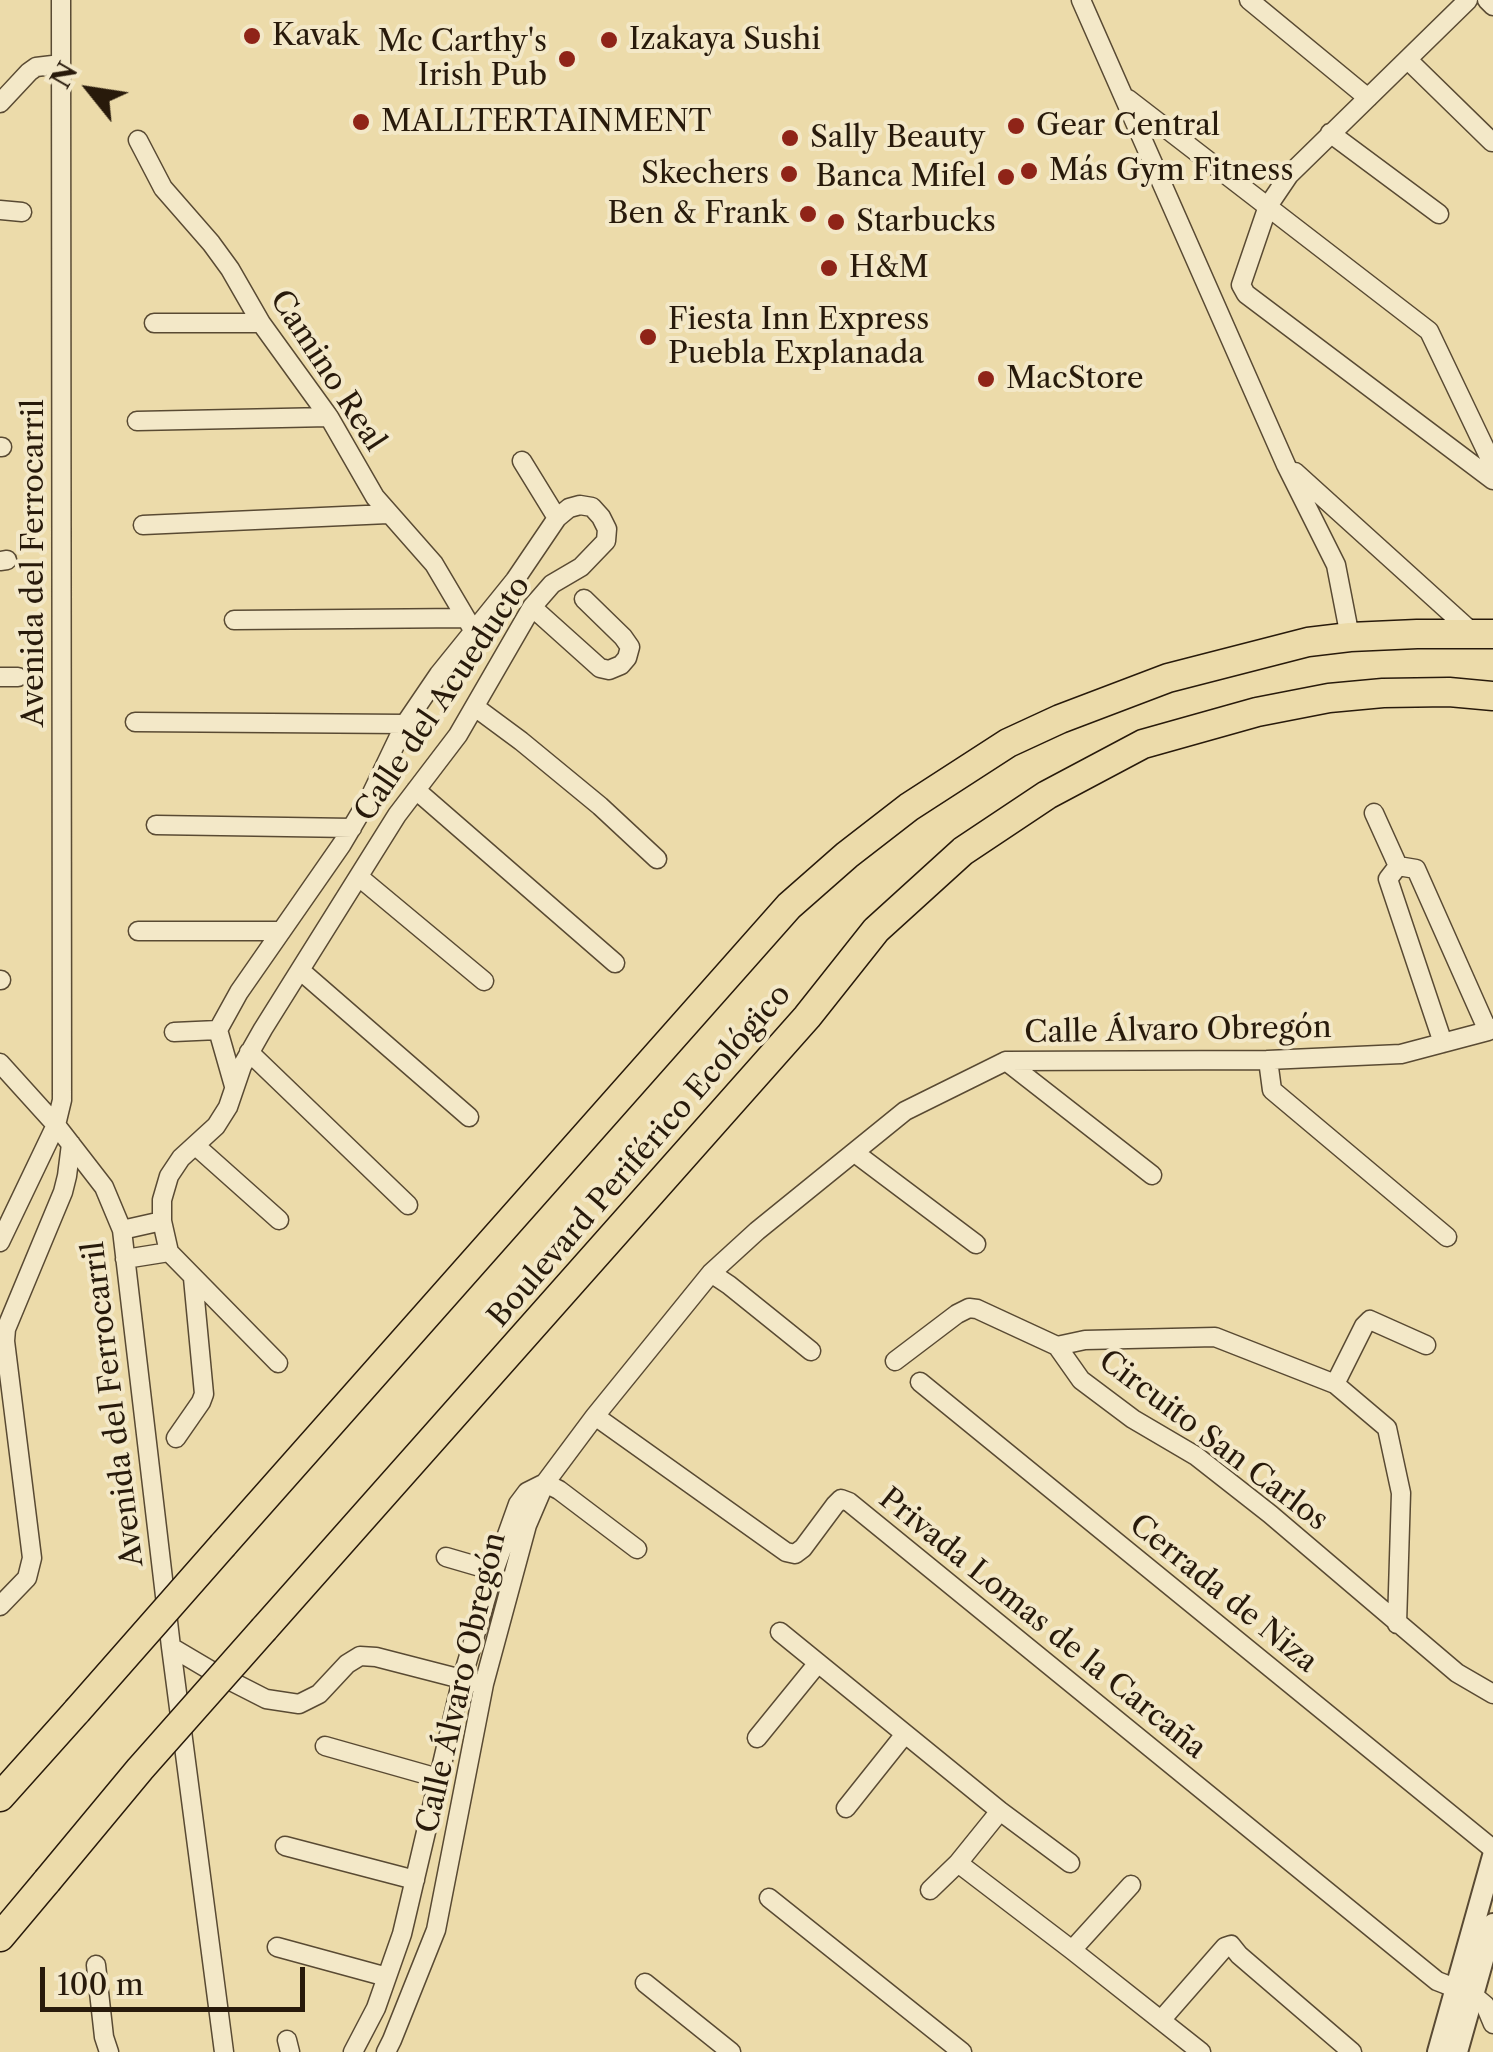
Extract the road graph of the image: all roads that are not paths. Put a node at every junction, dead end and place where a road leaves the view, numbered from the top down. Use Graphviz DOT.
graph roads {
  1 [pos="61,0"];
  2 [pos="1082,0"];
  3 [pos="1249,0"];
  4 [pos="1468,0"];
  5 [pos="1487,0"];
  6 [pos="1493,6"];
  7 [pos="1408,60"];
  8 [pos="62,64"];
  9 [pos="1124,96"];
  10 [pos="1368,98"];
  11 [pos="0,102"];
  12 [pos="1330,133"];
  13 [pos="138,140"];
  14 [pos="1492,142"];
  15 [pos="1268,206"];
  16 [pos="0,210"];
  17 [pos="22,212"];
  18 [pos="1439,214"];
  19 [pos="154,323"];
  20 [pos="262,323"];
  21 [pos="328,417"];
  22 [pos="137,421"];
  23 [pos="522,460"];
  24 [pos="1286,465"];
  25 [pos="1493,465"];
  26 [pos="1493,480"];
  27 [pos="388,514"];
  28 [pos="557,518"];
  29 [pos="143,525"];
  30 [pos="584,598"];
  31 [pos="532,607"];
  32 [pos="234,620"];
  33 [pos="469,624"];
  34 [pos="1483,633"];
  35 [pos="1350,637"];
  36 [pos="1493,696"];
  37 [pos="475,707"];
  38 [pos="135,722"];
  39 [pos="405,724"];
  40 [pos="416,790"];
  41 [pos="370,795"];
  42 [pos="1374,813"];
  43 [pos="397,816"];
  44 [pos="156,824"];
  45 [pos="352,828"];
  46 [pos="658,860"];
  47 [pos="1398,866"];
  48 [pos="358,877"];
  49 [pos="280,931"];
  50 [pos="138,932"];
  51 [pos="615,963"];
  52 [pos="301,971"];
  53 [pos="484,980"];
  54 [pos="1490,1029"];
  55 [pos="218,1030"];
  56 [pos="174,1032"];
  57 [pos="1443,1043"];
  58 [pos="250,1052"];
  59 [pos="1268,1060"];
  60 [pos="1006,1062"];
  61 [pos="0,1063"];
  62 [pos="234,1086"];
  63 [pos="469,1116"];
  64 [pos="56,1125"];
  65 [pos="71,1144"];
  66 [pos="196,1146"];
  67 [pos="855,1153"];
  68 [pos="1152,1175"];
  69 [pos="408,1204"];
  70 [pos="278,1220"];
  71 [pos="162,1221"];
  72 [pos="122,1230"];
  73 [pos="1446,1236"];
  74 [pos="0,1242"];
  75 [pos="976,1244"];
  76 [pos="169,1252"];
  77 [pos="125,1259"];
  78 [pos="711,1273"];
  79 [pos="193,1278"];
  80 [pos="1426,1345"];
  81 [pos="1056,1346"];
  82 [pos="811,1351"];
  83 [pos="895,1361"];
  84 [pos="278,1363"];
  85 [pos="920,1382"];
  86 [pos="1335,1384"];
  87 [pos="595,1416"];
  88 [pos="176,1438"];
  89 [pos="545,1483"];
  90 [pos="637,1549"];
  91 [pos="446,1557"];
  92 [pos="494,1571"];
  93 [pos="0,1606"];
  94 [pos="1396,1624"];
  95 [pos="780,1632"];
  96 [pos="170,1647"];
  97 [pos="818,1663"];
  98 [pos="462,1680"];
  99 [pos="484,1684"];
  100 [pos="1493,1694"];
  101 [pos="906,1734"];
  102 [pos="758,1738"];
  103 [pos="326,1746"];
  104 [pos="38,1752"];
  105 [pos="438,1778"];
  106 [pos="0,1784"];
  107 [pos="0,1797"];
  108 [pos="846,1808"];
  109 [pos="1000,1811"];
  110 [pos="285,1846"];
  111 [pos="1493,1852"];
  112 [pos="958,1863"];
  113 [pos="1070,1863"];
  114 [pos="415,1880"];
  115 [pos="1131,1885"];
  116 [pos="930,1890"];
  117 [pos="769,1898"];
  118 [pos="1493,1924"];
  119 [pos="0,1937"];
  120 [pos="277,1947"];
  121 [pos="1072,1950"];
  122 [pos="96,1966"];
  123 [pos="387,1977"];
  124 [pos="645,1983"];
  125 [pos="1464,1992"];
  126 [pos="1162,2020"];
  127 [pos="1493,2024"];
  128 [pos="395,2048"];
  129 [pos="109,2052"];
  130 [pos="224,2052"];
  131 [pos="353,2052"];
  132 [pos="731,2052"];
  133 [pos="962,2052"];
  134 [pos="1201,2052"];
  135 [pos="1352,2052"];
  136 [pos="1438,2052"];
  137 [pos="1457,2052"];
  1 -- 8 [label="street, Avenida del Ferrocarril"];
  2 -- 9 [label="street"];
  3 -- 10 [label="street"];
  4 -- 7 [label="street"];
  5 -- 6 [label="street"];
  7 -- 10 [label="street"];
  7 -- 14 [label="street"];
  8 -- 11 [label="street"];
  8 -- 64 [label="street, Avenida del Ferrocarril"];
  9 -- 15 [label="street"];
  9 -- 24 [label="street"];
  10 -- 12 [label="street"];
  12 -- 15 [label="street"];
  12 -- 18 [label="street"];
  13 -- 20 [label="street, Camino Real"];
  15 -- 25 [label="street"];
  15 -- 26 [label="street"];
  16 -- 17 [label="street"];
  19 -- 20 [label="street"];
  20 -- 21 [label="street, Camino Real"];
  21 -- 22 [label="street"];
  21 -- 27 [label="street, Camino Real"];
  23 -- 28 [label="street"];
  24 -- 34 [label="street"];
  24 -- 35 [label="street"];
  27 -- 29 [label="street"];
  27 -- 33 [label="street, Camino Real"];
  28 -- 31 [label="street, Calle del Acueducto"];
  28 -- 33 [label="street, Calle del Acueducto"];
  30 -- 31 [label="street"];
  31 -- 37 [label="street, Calle del Acueducto"];
  32 -- 33 [label="street"];
  33 -- 39 [label="street, Calle del Acueducto"];
  34 -- 35 [label="highway, Boulevard Periférico Ecológico"];
  35 -- 104 [label="highway, Boulevard Periférico Ecológico, bridge"];
  36 -- 119 [label="highway, Boulevard Periférico Ecológico, bridge"];
  37 -- 40 [label="street, Calle del Acueducto"];
  37 -- 46 [label="street"];
  38 -- 39 [label="street"];
  39 -- 41 [label="street, Calle del Acueducto"];
  40 -- 43 [label="street, Calle del Acueducto"];
  40 -- 51 [label="street"];
  41 -- 43 [label="street"];
  41 -- 45 [label="street, Calle del Acueducto"];
  42 -- 47 [label="street"];
  43 -- 48 [label="street, Calle del Acueducto"];
  44 -- 45 [label="street"];
  45 -- 49 [label="street, Calle del Acueducto"];
  47 -- 54 [label="street"];
  47 -- 57 [label="street"];
  48 -- 52 [label="street, Calle del Acueducto"];
  48 -- 53 [label="street"];
  49 -- 50 [label="street"];
  49 -- 55 [label="street, Calle del Acueducto"];
  52 -- 58 [label="street, Calle del Acueducto"];
  52 -- 63 [label="street"];
  54 -- 57 [label="street, Calle Álvaro Obregón"];
  55 -- 56 [label="street"];
  55 -- 62 [label="street"];
  57 -- 59 [label="street, Calle Álvaro Obregón"];
  58 -- 62 [label="street, Calle del Acueducto"];
  58 -- 69 [label="street"];
  59 -- 60 [label="street, Calle Álvaro Obregón"];
  59 -- 73 [label="street"];
  60 -- 67 [label="street, Calle Álvaro Obregón"];
  60 -- 68 [label="street"];
  61 -- 64 [label="street, Avenida del Ferrocarril"];
  62 -- 66 [label="street, Calle del Acueducto"];
  64 -- 65 [label="street, Avenida del Ferrocarril"];
  64 -- 74 [label="street, Avenida del Ferrocarril"];
  65 -- 72 [label="street, Avenida del Ferrocarril"];
  65 -- 93 [label="street"];
  66 -- 70 [label="street"];
  66 -- 71 [label="street, Calle del Acueducto"];
  67 -- 75 [label="street"];
  67 -- 78 [label="street, Calle Álvaro Obregón"];
  71 -- 72 [label="street"];
  71 -- 76 [label="street, Calle del Acueducto"];
  72 -- 77 [label="street, Avenida del Ferrocarril"];
  76 -- 77 [label="street"];
  76 -- 79 [label="street"];
  77 -- 96 [label="street, Avenida del Ferrocarril"];
  78 -- 82 [label="street"];
  78 -- 87 [label="street, Calle Álvaro Obregón"];
  79 -- 84 [label="street"];
  79 -- 88 [label="street"];
  80 -- 86 [label="street"];
  81 -- 83 [label="street"];
  81 -- 86 [label="street, Circuito San Carlos"];
  81 -- 94 [label="street, Circuito San Carlos"];
  85 -- 111 [label="street, Cerrada de Niza"];
  86 -- 94 [label="street, Circuito San Carlos"];
  87 -- 89 [label="street, Calle Álvaro Obregón"];
  87 -- 125 [label="street, Privada Lomas de la Carcaña"];
  89 -- 90 [label="street"];
  89 -- 92 [label="street"];
  89 -- 99 [label="street, Calle Álvaro Obregón"];
  91 -- 92 [label="street"];
  92 -- 98 [label="street"];
  94 -- 100 [label="street, Circuito San Carlos"];
  95 -- 97 [label="street"];
  96 -- 98 [label="street"];
  96 -- 130 [label="street, Avenida del Ferrocarril"];
  97 -- 101 [label="street"];
  97 -- 102 [label="street"];
  98 -- 99 [label="street"];
  98 -- 105 [label="street"];
  99 -- 128 [label="street, Calle Álvaro Obregón"];
  101 -- 108 [label="street"];
  101 -- 109 [label="street"];
  103 -- 105 [label="street"];
  104 -- 106 [label="highway"];
  104 -- 107 [label="highway, Boulevard Periférico Ecológico"];
  105 -- 114 [label="street"];
  109 -- 112 [label="street"];
  109 -- 113 [label="street"];
  110 -- 114 [label="street"];
  111 -- 125 [label="street"];
  112 -- 116 [label="street"];
  112 -- 121 [label="street"];
  114 -- 123 [label="street"];
  115 -- 121 [label="street"];
  117 -- 133 [label="street"];
  118 -- 125 [label="street"];
  120 -- 123 [label="street"];
  121 -- 126 [label="street"];
  122 -- 129 [label="street"];
  123 -- 131 [label="street"];
  124 -- 132 [label="street"];
  125 -- 127 [label="street"];
  125 -- 136 [label="street"];
  125 -- 137 [label="street"];
  126 -- 134 [label="street"];
  126 -- 135 [label="street"];
}
